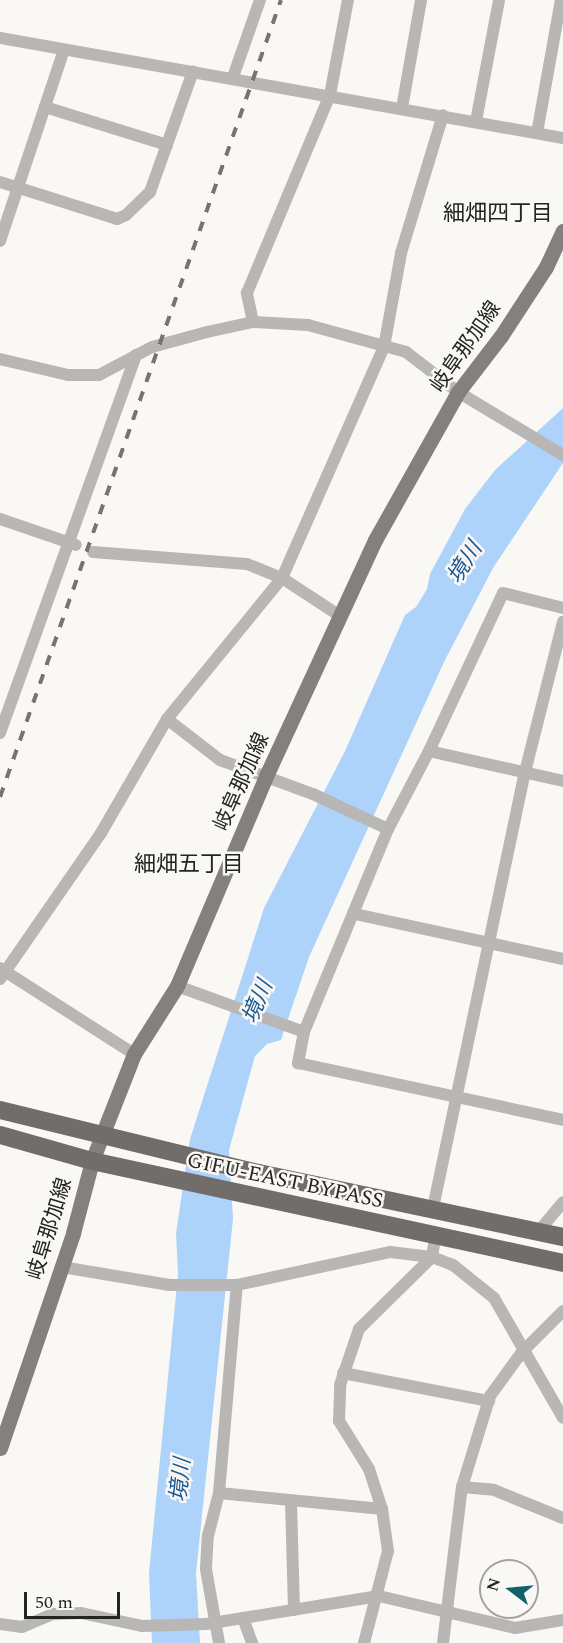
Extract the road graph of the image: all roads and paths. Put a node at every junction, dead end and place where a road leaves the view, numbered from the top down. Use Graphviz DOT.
graph roads {
  1 [pos="260,0"];
  2 [pos="348,0"];
  3 [pos="421,0"];
  4 [pos="499,0"];
  5 [pos="561,0"];
  6 [pos="0,39"];
  7 [pos="64,50"];
  8 [pos="193,71"];
  9 [pos="233,77"];
  10 [pos="330,95"];
  11 [pos="45,107"];
  12 [pos="402,108"];
  13 [pos="443,115"];
  14 [pos="476,121"];
  15 [pos="537,133"];
  16 [pos="563,138"];
  17 [pos="167,145"];
  18 [pos="0,182"];
  19 [pos="18,187"];
  20 [pos="563,231"];
  21 [pos="0,241"];
  22 [pos="253,322"];
  23 [pos="384,347"];
  24 [pos="136,354"];
  25 [pos="0,359"];
  26 [pos="458,393"];
  27 [pos="563,455"];
  28 [pos="0,519"];
  29 [pos="71,544"];
  30 [pos="93,552"];
  31 [pos="282,578"];
  32 [pos="563,608"];
  33 [pos="340,616"];
  34 [pos="563,622"];
  35 [pos="6,691"];
  36 [pos="166,719"];
  37 [pos="0,733"];
  38 [pos="429,751"];
  39 [pos="525,772"];
  40 [pos="266,776"];
  41 [pos="563,781"];
  42 [pos="388,830"];
  43 [pos="355,914"];
  44 [pos="490,942"];
  45 [pos="563,959"];
  46 [pos="2,972"];
  47 [pos="177,986"];
  48 [pos="304,1032"];
  49 [pos="134,1054"];
  50 [pos="456,1098"];
  51 [pos="0,1110"];
  52 [pos="563,1120"];
  53 [pos="102,1134"];
  54 [pos="0,1135"];
  55 [pos="92,1161"];
  56 [pos="563,1202"];
  57 [pos="433,1208"];
  58 [pos="538,1232"];
  59 [pos="435,1237"];
  60 [pos="563,1237"];
  61 [pos="432,1257"];
  62 [pos="563,1263"];
  63 [pos="62,1267"];
  64 [pos="236,1285"];
  65 [pos="563,1311"];
  66 [pos="522,1352"];
  67 [pos="343,1373"];
  68 [pos="489,1401"];
  69 [pos="563,1418"];
  70 [pos="0,1448"];
  71 [pos="462,1487"];
  72 [pos="219,1493"];
  73 [pos="291,1502"];
  74 [pos="382,1509"];
  75 [pos="563,1518"];
  76 [pos="379,1596"];
  77 [pos="294,1610"];
  78 [pos="448,1613"];
  79 [pos="243,1618"];
  80 [pos="563,1620"];
  81 [pos="210,1623"];
  82 [pos="0,1624"];
  83 [pos="219,1643"];
  84 [pos="252,1643"];
  85 [pos="364,1643"];
  86 [pos="443,1643"];
  1 -- 9 [label="street"];
  2 -- 10 [label="street"];
  3 -- 12 [label="street"];
  4 -- 14 [label="street"];
  5 -- 15 [label="street"];
  6 -- 7 [label="street"];
  7 -- 8 [label="street"];
  7 -- 11 [label="street"];
  8 -- 9 [label="street"];
  8 -- 17 [label="street"];
  9 -- 10 [label="street"];
  10 -- 12 [label="street"];
  10 -- 22 [label="street"];
  11 -- 17 [label="street"];
  11 -- 19 [label="street"];
  12 -- 13 [label="street"];
  13 -- 14 [label="street"];
  13 -- 23 [label="street"];
  14 -- 15 [label="street"];
  15 -- 16 [label="street"];
  17 -- 19 [label="street"];
  18 -- 19 [label="street"];
  19 -- 21 [label="street"];
  20 -- 26 [label="main road, 岐阜那加線"];
  22 -- 23 [label="street"];
  22 -- 24 [label="street"];
  23 -- 26 [label="street"];
  23 -- 31 [label="street"];
  24 -- 25 [label="street"];
  24 -- 29 [label="street"];
  26 -- 27 [label="street"];
  26 -- 33 [label="main road, 岐阜那加線"];
  28 -- 29 [label="street"];
  29 -- 35 [label="street"];
  30 -- 31 [label="street"];
  31 -- 33 [label="street"];
  31 -- 36 [label="street"];
  32 -- 38 [label="street"];
  33 -- 40 [label="main road, 岐阜那加線"];
  34 -- 39 [label="street"];
  35 -- 37 [label="street"];
  36 -- 40 [label="street"];
  36 -- 46 [label="street"];
  38 -- 39 [label="street"];
  38 -- 42 [label="street"];
  39 -- 41 [label="street"];
  39 -- 44 [label="street"];
  40 -- 42 [label="street"];
  40 -- 47 [label="main road, 岐阜那加線"];
  42 -- 43 [label="street"];
  43 -- 44 [label="street"];
  43 -- 48 [label="street"];
  44 -- 45 [label="street"];
  44 -- 50 [label="street"];
  46 -- 49 [label="street"];
  47 -- 48 [label="street"];
  47 -- 49 [label="main road, 岐阜那加線"];
  48 -- 50 [label="street"];
  49 -- 53 [label="main road, 岐阜那加線"];
  50 -- 52 [label="street"];
  50 -- 57 [label="street"];
  51 -- 53 [label="highway, GIFU-EAST BYPASS"];
  53 -- 55 [label="main road, 岐阜那加線"];
  53 -- 57 [label="highway, GIFU-EAST BYPASS"];
  54 -- 55 [label="highway, GIFU-EAST BYPASS"];
  55 -- 59 [label="highway, GIFU-EAST BYPASS"];
  55 -- 63 [label="main road, 岐阜那加線"];
  56 -- 58 [label="street"];
  57 -- 58 [label="highway, GIFU-EAST BYPASS"];
  58 -- 60 [label="highway, GIFU-EAST BYPASS"];
  59 -- 61 [label="street"];
  59 -- 62 [label="highway, GIFU-EAST BYPASS"];
  61 -- 64 [label="street"];
  61 -- 66 [label="street"];
  61 -- 67 [label="street"];
  63 -- 64 [label="street"];
  63 -- 70 [label="main road, 岐阜那加線"];
  64 -- 72 [label="street"];
  65 -- 66 [label="street"];
  66 -- 68 [label="street"];
  66 -- 69 [label="street"];
  67 -- 68 [label="street"];
  67 -- 74 [label="street"];
  68 -- 71 [label="street"];
  71 -- 75 [label="street"];
  71 -- 78 [label="street"];
  72 -- 73 [label="street"];
  72 -- 81 [label="street"];
  73 -- 74 [label="street"];
  73 -- 77 [label="street"];
  74 -- 76 [label="street"];
  76 -- 77 [label="street"];
  76 -- 78 [label="street"];
  76 -- 85 [label="street"];
  77 -- 79 [label="street"];
  78 -- 80 [label="street"];
  78 -- 86 [label="street"];
  79 -- 81 [label="street"];
  79 -- 84 [label="street"];
  81 -- 82 [label="street"];
  81 -- 83 [label="street"];
}
